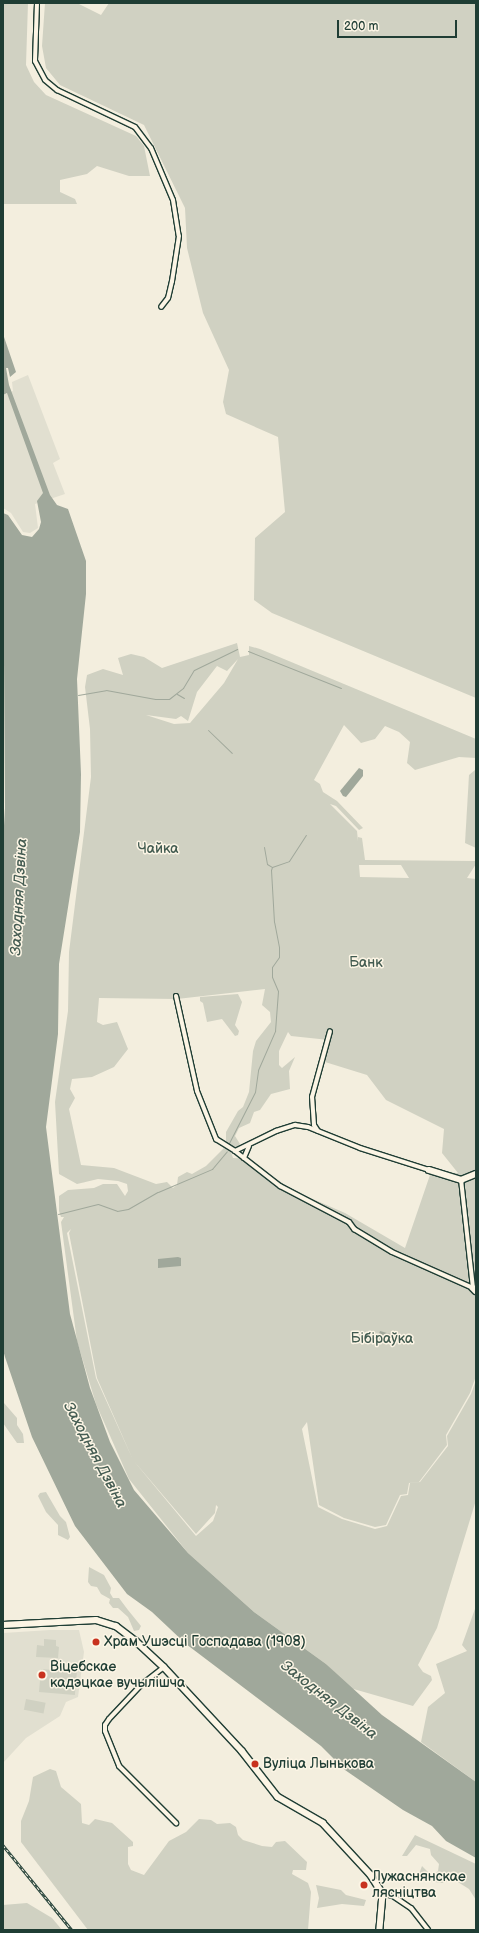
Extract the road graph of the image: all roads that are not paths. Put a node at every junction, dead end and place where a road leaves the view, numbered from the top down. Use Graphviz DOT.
graph roads {
  1 [pos="37,3"];
  2 [pos="161,307"];
  3 [pos="176,996"];
  4 [pos="330,1030"];
  5 [pos="320,1133"];
  6 [pos="249,1146"];
  7 [pos="235,1151"];
  8 [pos="244,1158"];
  9 [pos="429,1170"];
  10 [pos="476,1174"];
  11 [pos="461,1180"];
  12 [pos="474,1289"];
  13 [pos="3,1625"];
  14 [pos="164,1667"];
  15 [pos="176,1823"];
  16 [pos="383,1894"];
  17 [pos="380,1930"];
  18 [pos="428,1930"];
  1 -- 2 [label="street"];
  3 -- 7 [label="street"];
  4 -- 5 [label="street"];
  5 -- 6 [label="street"];
  5 -- 9 [label="street"];
  6 -- 7 [label="street"];
  6 -- 8 [label="street"];
  7 -- 8 [label="street"];
  8 -- 12 [label="street"];
  9 -- 11 [label="street"];
  10 -- 11 [label="street"];
  11 -- 12 [label="street"];
  13 -- 14 [label="street"];
  14 -- 15 [label="street"];
  14 -- 16 [label="street"];
  16 -- 17 [label="street"];
  16 -- 18 [label="street"];
}
